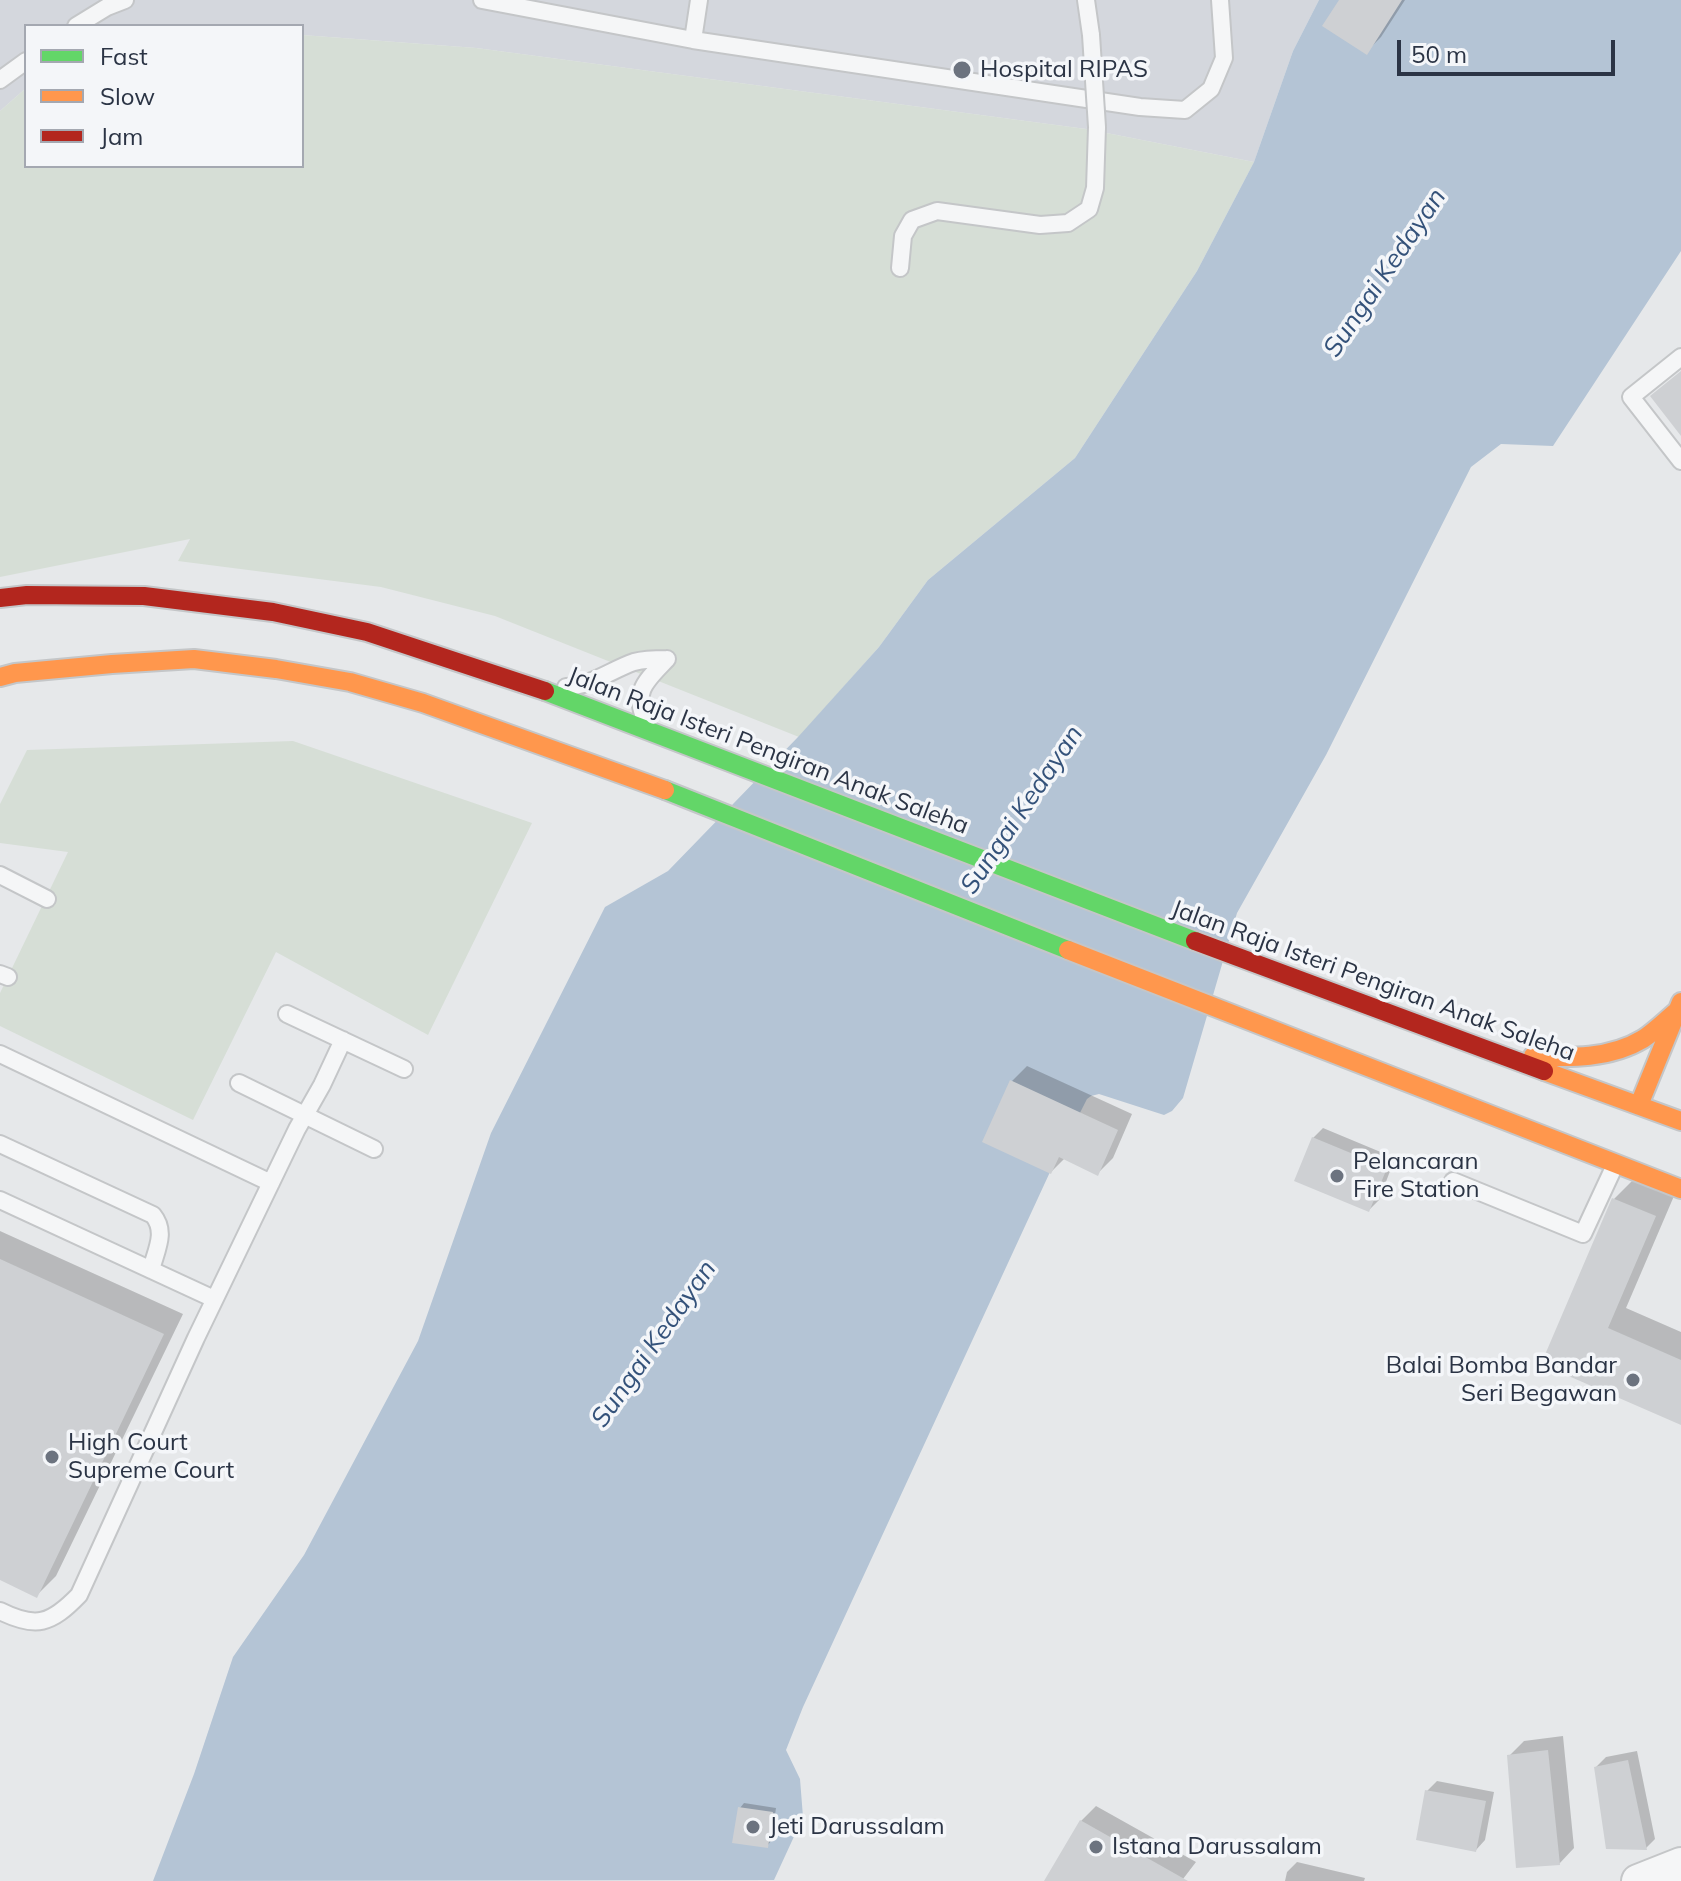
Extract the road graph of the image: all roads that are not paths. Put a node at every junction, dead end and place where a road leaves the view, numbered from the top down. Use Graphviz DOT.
graph roads {
  1 [pos="125,0"];
  2 [pos="482,0"];
  3 [pos="699,0"];
  4 [pos="1086,0"];
  5 [pos="1220,0"];
  6 [pos="79,24"];
  7 [pos="693,40"];
  8 [pos="24,62"];
  9 [pos="0,80"];
  10 [pos="900,268"];
  11 [pos="1681,357"];
  12 [pos="1681,461"];
  13 [pos="0,598"];
  14 [pos="0,677"];
  15 [pos="538,689"];
  16 [pos="649,731"];
  17 [pos="0,875"];
  18 [pos="47,899"];
  19 [pos="1679,1006"];
  20 [pos="287,1014"];
  21 [pos="343,1040"];
  22 [pos="1499,1053"];
  23 [pos="0,1054"];
  24 [pos="404,1069"];
  25 [pos="239,1083"];
  26 [pos="1636,1112"];
  27 [pos="305,1115"];
  28 [pos="1677,1120"];
  29 [pos="0,1144"];
  30 [pos="374,1149"];
  31 [pos="1619,1156"];
  32 [pos="1453,1181"];
  33 [pos="271,1183"];
  34 [pos="1681,1189"];
  35 [pos="0,1200"];
  36 [pos="151,1270"];
  37 [pos="214,1299"];
  38 [pos="0,1611"];
  39 [pos="1680,1864"];
  40 [pos="1681,1873"];
  41 [pos="1638,1881"];
  1 -- 6 [label="lane"];
  2 -- 7 [label="lane"];
  3 -- 7 [label="lane"];
  4 -- 10 [label="lane, bridge"];
  5 -- 7 [label="lane"];
  8 -- 9 [label="lane"];
  11 -- 12 [label="lane"];
  13 -- 15 [label="main road, Jalan Raja Isteri Pengiran Anak Saleha"];
  14 -- 31 [label="main road"];
  15 -- 16 [label="main road, Jalan Raja Isteri Pengiran Anak Saleha"];
  15 -- 16 [label="lane"];
  16 -- 22 [label="main road, Jalan Raja Isteri Pengiran Anak Saleha"];
  17 -- 18 [label="lane"];
  19 -- 22 [label="main road"];
  19 -- 26 [label="main road"];
  20 -- 21 [label="lane"];
  21 -- 24 [label="lane"];
  21 -- 27 [label="lane"];
  22 -- 26 [label="main road, Jalan Raja Isteri Pengiran Anak Saleha"];
  23 -- 33 [label="lane"];
  25 -- 27 [label="lane"];
  26 -- 28 [label="main road, Jalan Raja Isteri Pengiran Anak Saleha"];
  27 -- 30 [label="lane"];
  27 -- 33 [label="lane"];
  29 -- 36 [label="lane"];
  31 -- 32 [label="lane"];
  31 -- 34 [label="main road"];
  33 -- 37 [label="lane"];
  35 -- 36 [label="lane"];
  36 -- 37 [label="lane"];
  37 -- 38 [label="lane"];
  39 -- 40 [label="lane"];
  39 -- 41 [label="street"];
}
